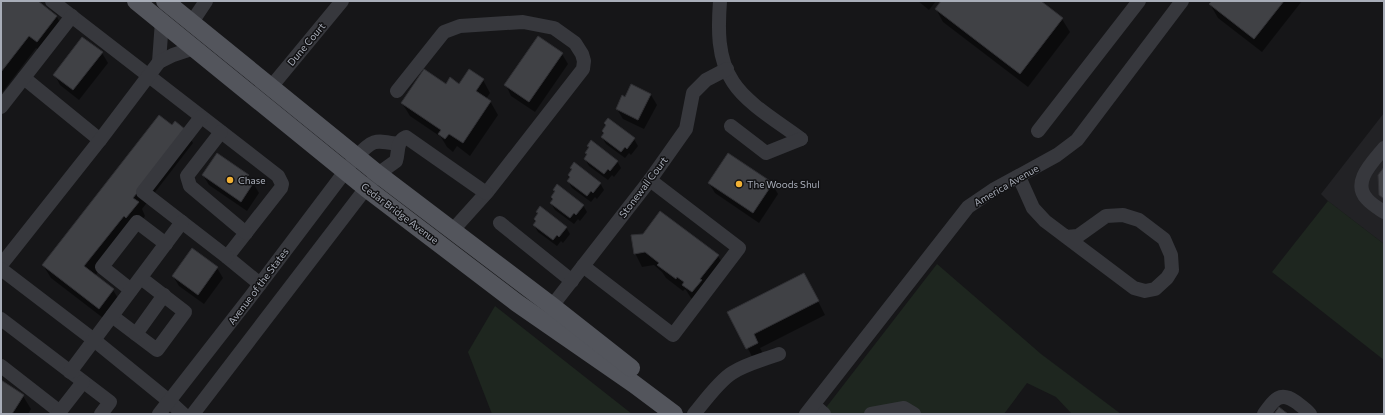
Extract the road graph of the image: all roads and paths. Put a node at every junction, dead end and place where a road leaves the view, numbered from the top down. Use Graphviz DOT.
graph roads {
  1 [pos="52,1"];
  2 [pos="136,1"];
  3 [pos="165,1"];
  4 [pos="206,1"];
  5 [pos="342,1"];
  6 [pos="720,1"];
  7 [pos="1139,1"];
  8 [pos="1182,1"];
  9 [pos="72,16"];
  10 [pos="162,21"];
  11 [pos="192,22"];
  12 [pos="194,48"];
  13 [pos="159,62"];
  14 [pos="727,69"];
  15 [pos="148,76"];
  16 [pos="24,78"];
  17 [pos="270,86"];
  18 [pos="397,92"];
  19 [pos="1,107"];
  20 [pos="201,117"];
  21 [pos="731,126"];
  22 [pos="1038,131"];
  23 [pos="221,132"];
  24 [pos="100,140"];
  25 [pos="398,144"];
  26 [pos="1384,148"];
  27 [pos="356,157"];
  28 [pos="345,171"];
  29 [pos="378,174"];
  30 [pos="1019,177"];
  31 [pos="650,180"];
  32 [pos="366,188"];
  33 [pos="486,194"];
  34 [pos="1384,212"];
  35 [pos="182,222"];
  36 [pos="500,224"];
  37 [pos="452,231"];
  38 [pos="246,233"];
  39 [pos="1066,238"];
  40 [pos="166,244"];
  41 [pos="227,257"];
  42 [pos="1,265"];
  43 [pos="583,266"];
  44 [pos="1,269"];
  45 [pos="141,278"];
  46 [pos="572,281"];
  47 [pos="260,284"];
  48 [pos="131,290"];
  49 [pos="164,296"];
  50 [pos="552,306"];
  51 [pos="112,316"];
  52 [pos="1,320"];
  53 [pos="136,334"];
  54 [pos="94,340"];
  55 [pos="779,354"];
  56 [pos="1,366"];
  57 [pos="70,372"];
  58 [pos="83,382"];
  59 [pos="169,401"];
  60 [pos="810,409"];
  61 [pos="670,411"];
  62 [pos="59,413"];
  63 [pos="101,414"];
  64 [pos="159,414"];
  65 [pos="183,414"];
  66 [pos="193,414"];
  67 [pos="694,414"];
  68 [pos="824,414"];
  69 [pos="872,414"];
  70 [pos="914,414"];
  71 [pos="1264,414"];
  72 [pos="1310,414"];
  1 -- 9 [label="street"];
  2 -- 10 [label="main road, Cedar Bridge Avenue"];
  3 -- 11 [label="main road"];
  4 -- 11 [label="street"];
  5 -- 17 [label="street, Dune Court"];
  6 -- 14 [label="street"];
  7 -- 22 [label="street"];
  8 -- 30 [label="street, America Avenue"];
  9 -- 15 [label="street"];
  9 -- 16 [label="street"];
  10 -- 12 [label="main road, Cedar Bridge Avenue"];
  10 -- 13 [label="street"];
  11 -- 17 [label="main road"];
  12 -- 13 [label="street"];
  12 -- 28 [label="main road, Cedar Bridge Avenue"];
  13 -- 15 [label="street"];
  14 -- 21 [label="street"];
  14 -- 31 [label="street, Stonewall Court"];
  15 -- 20 [label="street"];
  15 -- 24 [label="street"];
  16 -- 19 [label="street"];
  16 -- 24 [label="street"];
  17 -- 27 [label="main road"];
  18 -- 33 [label="street"];
  20 -- 23 [label="street"];
  20 -- 35 [label="street"];
  23 -- 38 [label="street"];
  23 -- 38 [label="street"];
  24 -- 42 [label="street"];
  25 -- 27 [label="street, Avenue of the States"];
  25 -- 29 [label="street"];
  25 -- 33 [label="street, Avenue of the States"];
  26 -- 34 [label="street"];
  27 -- 28 [label="street, Avenue of the States"];
  27 -- 29 [label="main road"];
  28 -- 32 [label="main road, Cedar Bridge Avenue"];
  28 -- 47 [label="street, Avenue of the States"];
  29 -- 32 [label="street"];
  29 -- 37 [label="main road"];
  30 -- 39 [label="street"];
  30 -- 60 [label="street, America Avenue"];
  31 -- 43 [label="street, Stonewall Court"];
  31 -- 43 [label="street"];
  32 -- 61 [label="main road, Cedar Bridge Avenue"];
  32 -- 66 [label="street"];
  33 -- 37 [label="street"];
  35 -- 40 [label="street"];
  35 -- 41 [label="street"];
  36 -- 46 [label="street"];
  37 -- 50 [label="main road"];
  38 -- 41 [label="street"];
  39 -- 39 [label="street"];
  40 -- 45 [label="street"];
  40 -- 48 [label="street"];
  41 -- 47 [label="street"];
  43 -- 46 [label="street, Stonewall Court"];
  44 -- 54 [label="street"];
  45 -- 48 [label="street"];
  45 -- 49 [label="street"];
  46 -- 50 [label="street, Stonewall Court"];
  47 -- 59 [label="street, Avenue of the States"];
  48 -- 51 [label="street"];
  49 -- 53 [label="street"];
  49 -- 53 [label="street"];
  50 -- 61 [label="main road"];
  51 -- 53 [label="street"];
  51 -- 54 [label="street"];
  52 -- 57 [label="street"];
  54 -- 57 [label="street"];
  54 -- 59 [label="street"];
  55 -- 67 [label="street"];
  56 -- 62 [label="street"];
  57 -- 58 [label="street"];
  58 -- 62 [label="street"];
  58 -- 63 [label="street"];
  59 -- 64 [label="street, Avenue of the States"];
  59 -- 65 [label="street"];
  60 -- 68 [label="street"];
  69 -- 70 [label="street"];
  71 -- 72 [label="street"];
}
